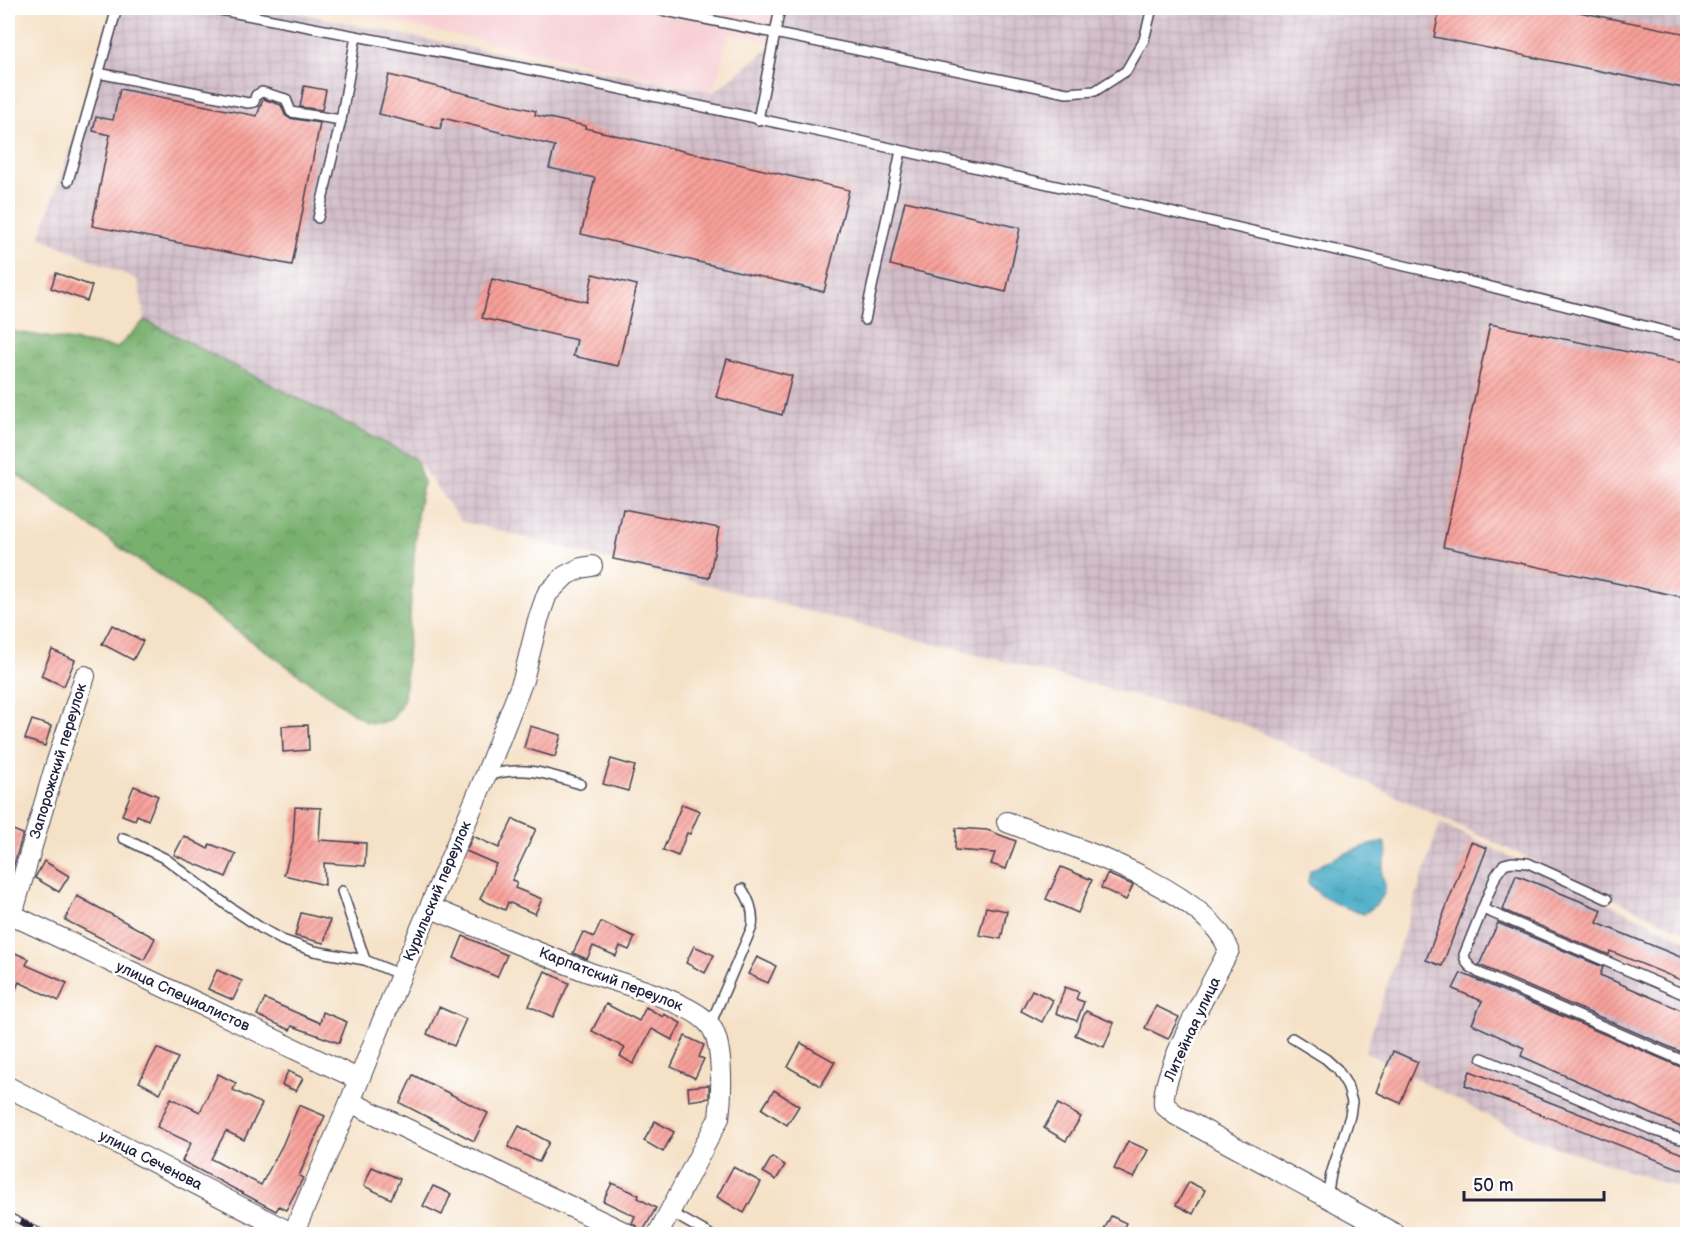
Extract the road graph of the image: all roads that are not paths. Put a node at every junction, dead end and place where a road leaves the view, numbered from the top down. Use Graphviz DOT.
graph roads {
  1 [pos="117,8"];
  2 [pos="210,8"];
  3 [pos="651,8"];
  4 [pos="780,8"];
  5 [pos="1152,8"];
  6 [pos="775,34"];
  7 [pos="356,36"];
  8 [pos="98,73"];
  9 [pos="341,120"];
  10 [pos="759,120"];
  11 [pos="901,151"];
  12 [pos="68,181"];
  13 [pos="318,218"];
  14 [pos="865,320"];
  15 [pos="1688,337"];
  16 [pos="592,566"];
  17 [pos="85,676"];
  18 [pos="485,777"];
  19 [pos="580,784"];
  20 [pos="1007,822"];
  21 [pos="123,838"];
  22 [pos="742,889"];
  23 [pos="342,891"];
  24 [pos="1607,899"];
  25 [pos="431,908"];
  26 [pos="1483,909"];
  27 [pos="10,914"];
  28 [pos="365,960"];
  29 [pos="401,975"];
  30 [pos="1688,996"];
  31 [pos="710,1024"];
  32 [pos="1292,1038"];
  33 [pos="1482,1058"];
  34 [pos="1688,1063"];
  35 [pos="358,1079"];
  36 [pos="8,1087"];
  37 [pos="350,1102"];
  38 [pos="1688,1141"];
  39 [pos="1327,1197"];
  40 [pos="670,1212"];
  41 [pos="293,1234"];
  42 [pos="628,1234"];
  43 [pos="658,1234"];
  44 [pos="709,1234"];
  45 [pos="1395,1234"];
  1 -- 8 [label="lane"];
  2 -- 7 [label="lane"];
  3 -- 6 [label="lane"];
  4 -- 6 [label="lane"];
  5 -- 6 [label="lane"];
  6 -- 10 [label="lane"];
  7 -- 9 [label="lane"];
  7 -- 10 [label="lane"];
  8 -- 9 [label="lane"];
  8 -- 12 [label="lane"];
  9 -- 13 [label="lane"];
  10 -- 11 [label="lane"];
  11 -- 14 [label="lane"];
  11 -- 15 [label="lane"];
  16 -- 18 [label="street, Курильский переулок"];
  17 -- 27 [label="street, Запорожский переулок"];
  18 -- 19 [label="lane"];
  18 -- 25 [label="street, Курильский переулок"];
  20 -- 39 [label="street, Литейная улица"];
  21 -- 28 [label="lane"];
  22 -- 31 [label="lane"];
  23 -- 28 [label="lane"];
  24 -- 26 [label="lane"];
  25 -- 29 [label="street, Курильский переулок"];
  25 -- 31 [label="street, Карпатский переулок"];
  26 -- 30 [label="lane"];
  26 -- 34 [label="lane"];
  27 -- 35 [label="street, улица Специалистов"];
  28 -- 29 [label="lane"];
  29 -- 35 [label="street, Курильский переулок"];
  31 -- 40 [label="street"];
  32 -- 39 [label="lane"];
  33 -- 38 [label="lane"];
  35 -- 37 [label="street, Курильский переулок"];
  36 -- 41 [label="street, улица Сеченова"];
  37 -- 41 [label="street, Курильский переулок"];
  37 -- 42 [label="street"];
  39 -- 45 [label="street, Литейная улица"];
  40 -- 43 [label="street"];
  40 -- 44 [label="lane"];
}
